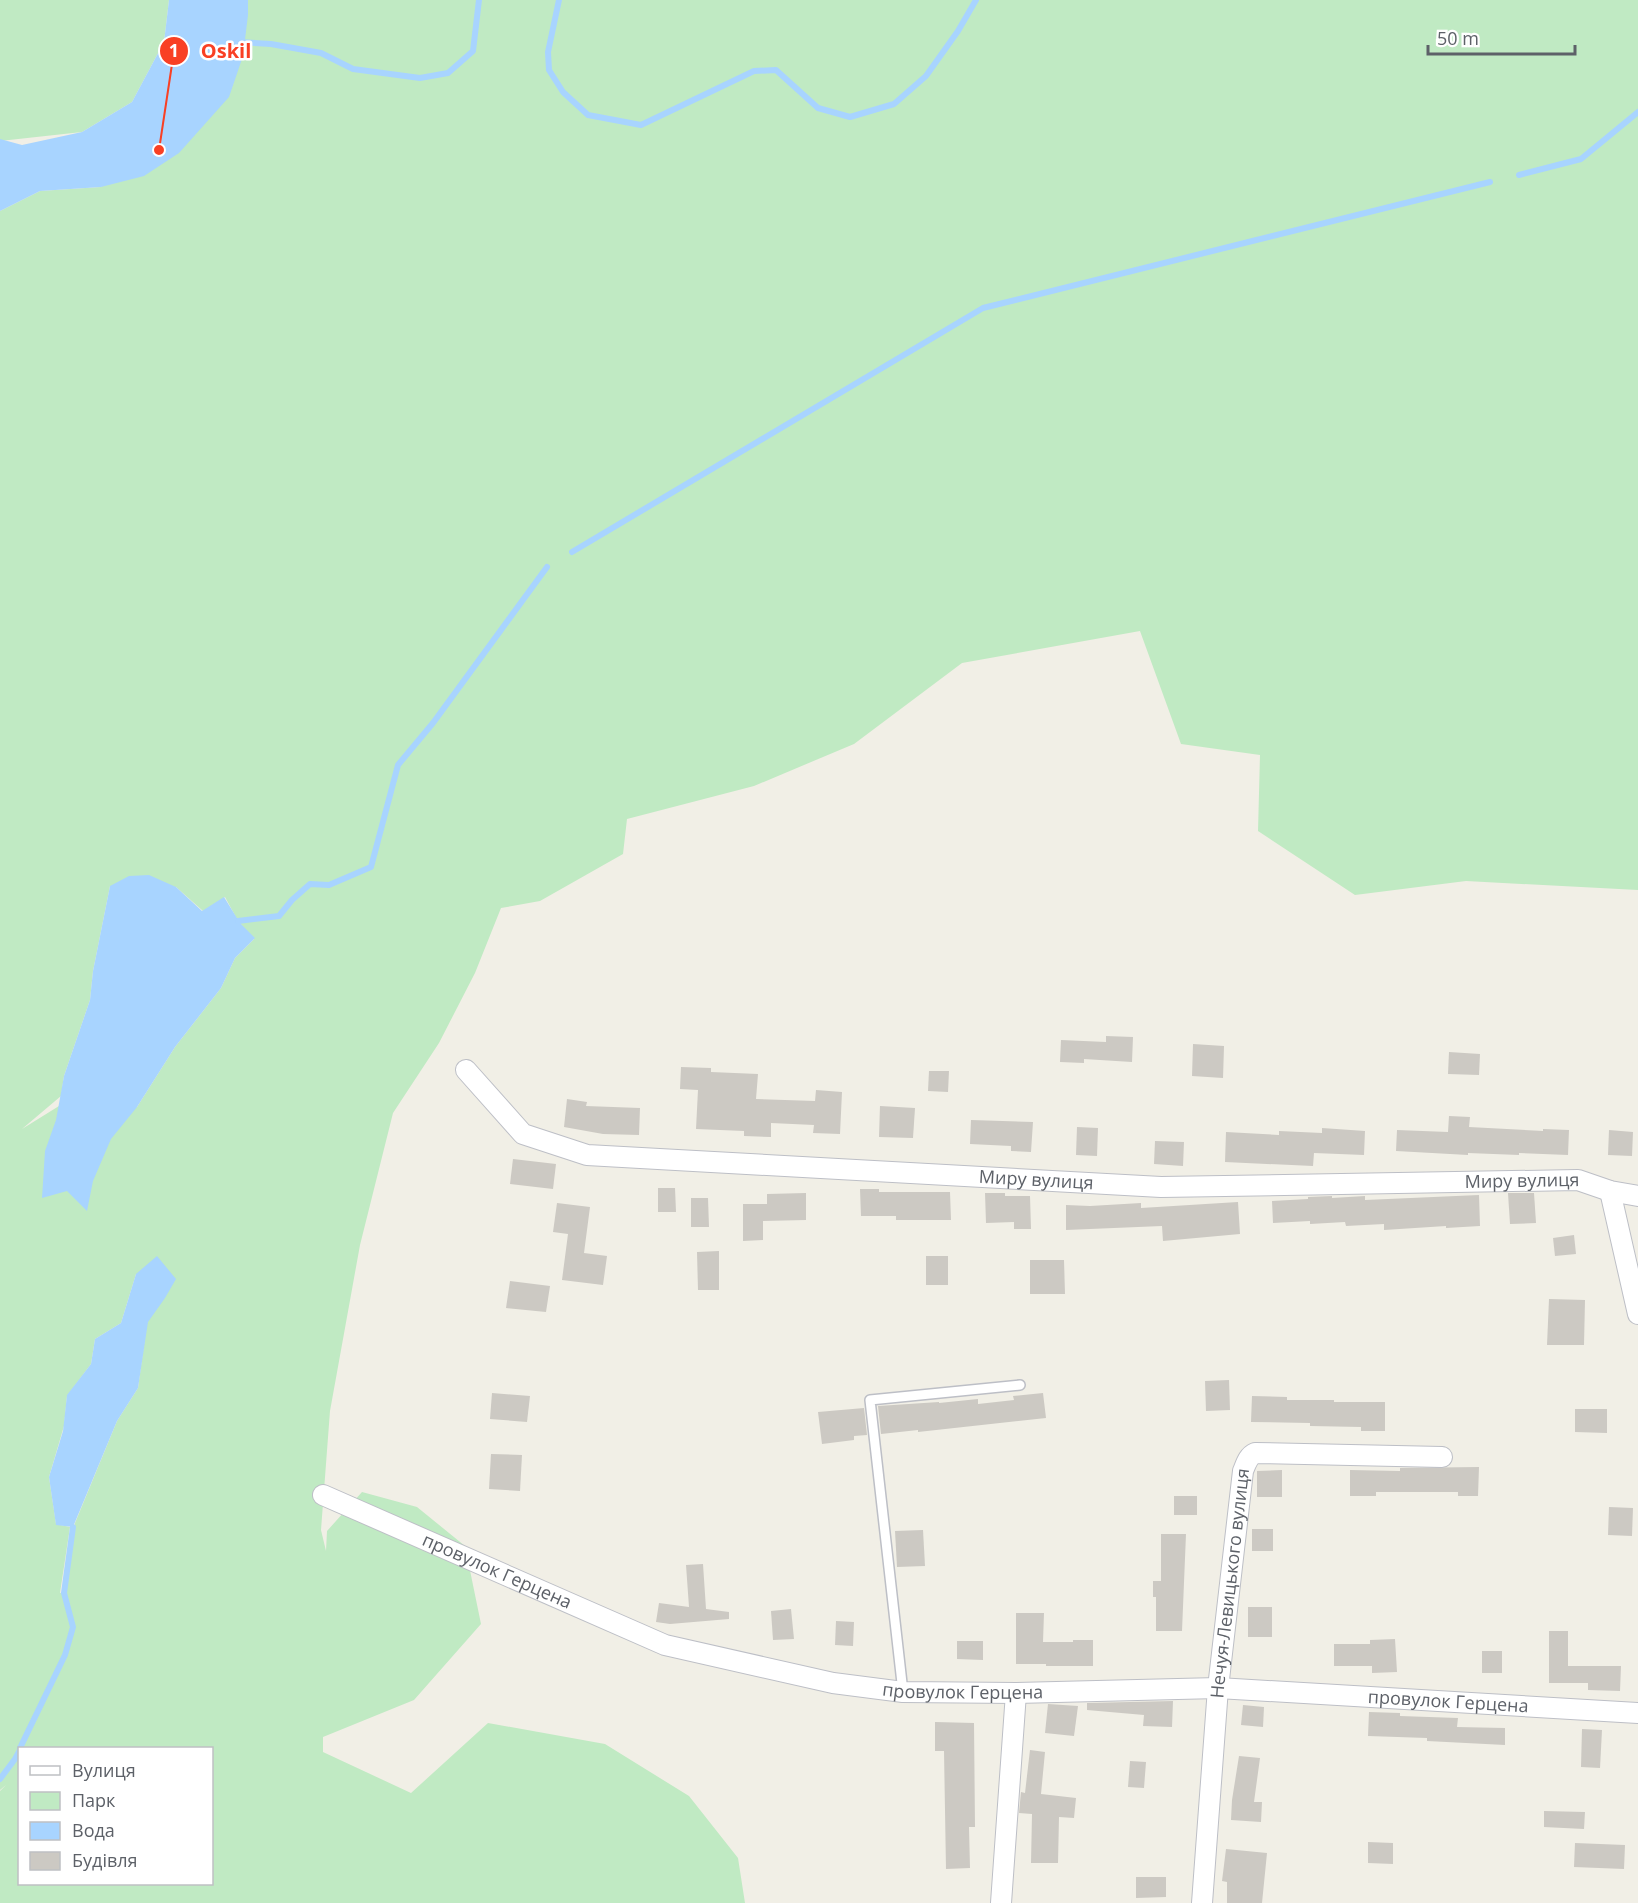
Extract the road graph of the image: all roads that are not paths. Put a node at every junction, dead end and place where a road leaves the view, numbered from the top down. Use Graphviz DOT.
graph roads {
  1 [pos="466,1070"];
  2 [pos="1610,1191"];
  3 [pos="1638,1196"];
  4 [pos="1638,1314"];
  5 [pos="1020,1385"];
  6 [pos="1442,1457"];
  7 [pos="323,1495"];
  8 [pos="1218,1688"];
  9 [pos="903,1692"];
  10 [pos="1016,1693"];
  11 [pos="1638,1713"];
  12 [pos="1001,1903"];
  13 [pos="1202,1903"];
  1 -- 2 [label="street, Миру вулиця"];
  2 -- 3 [label="street, Миру вулиця"];
  2 -- 4 [label="street"];
  5 -- 9 [label="lane"];
  6 -- 8 [label="street, Нечуя-Левицького вулиця"];
  7 -- 9 [label="street, провулок Герцена"];
  8 -- 10 [label="street, провулок Герцена"];
  8 -- 11 [label="street, провулок Герцена"];
  8 -- 13 [label="street, Нечуя-Левицького вулиця"];
  9 -- 10 [label="street, провулок Герцена"];
  10 -- 12 [label="street"];
}
